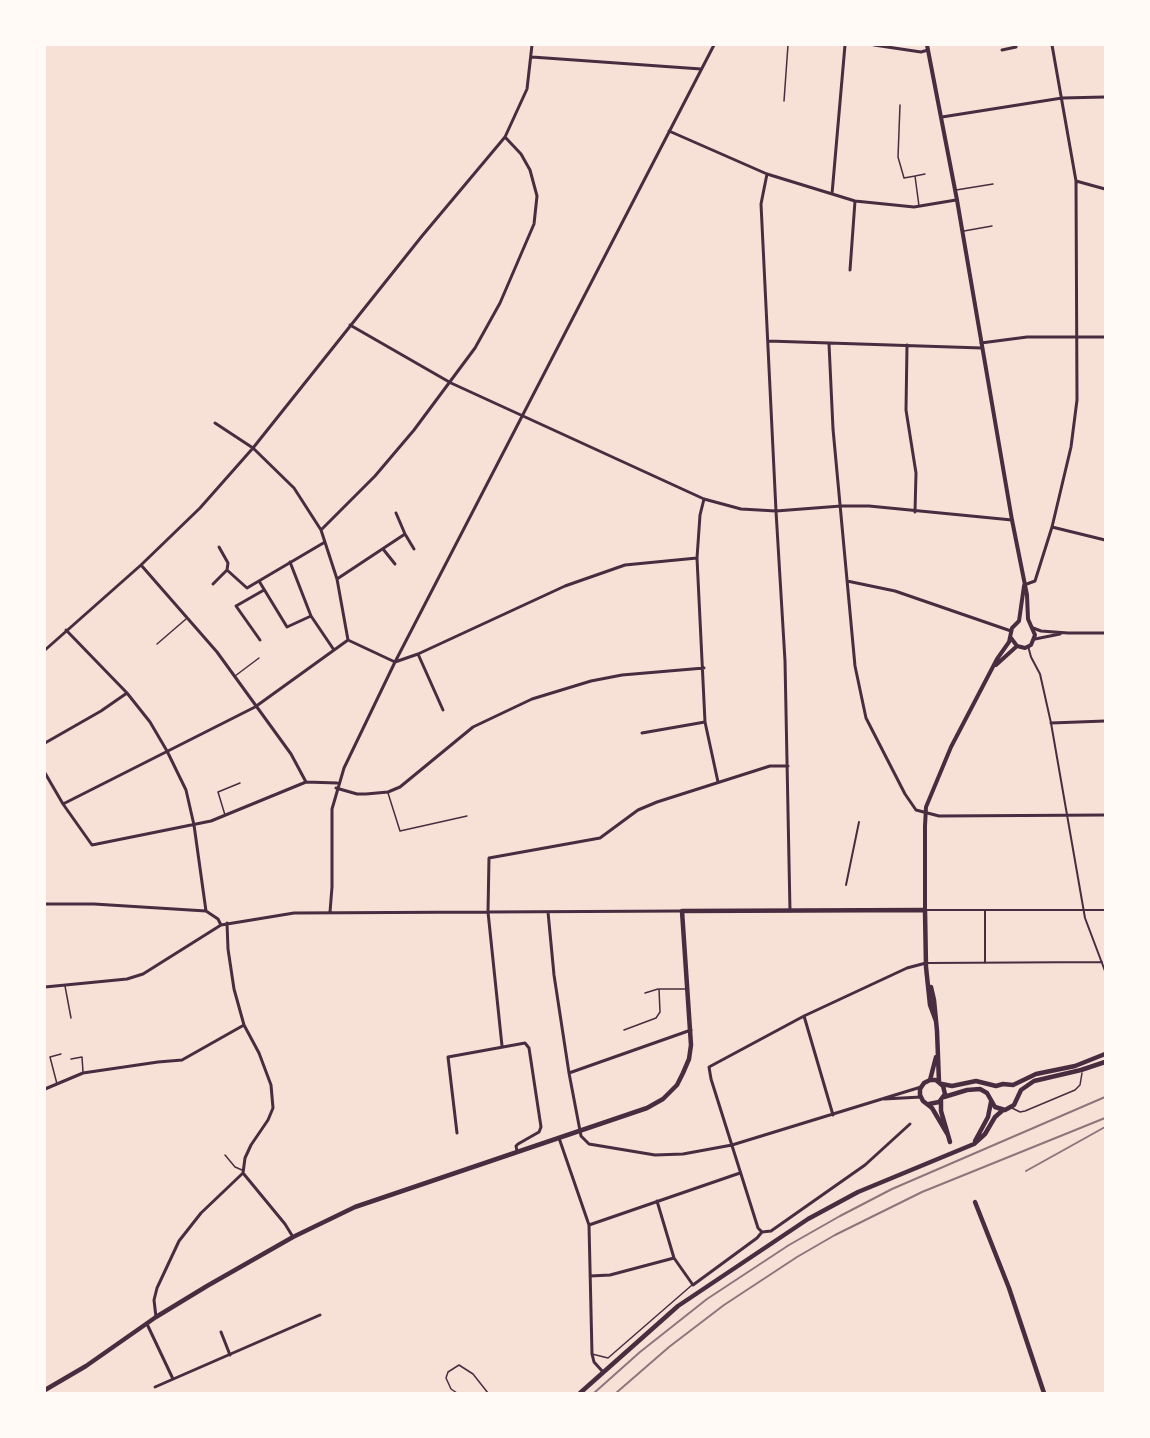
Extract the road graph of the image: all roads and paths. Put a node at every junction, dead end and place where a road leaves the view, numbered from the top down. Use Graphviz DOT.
graph roads {
  1 [pos="532,45"];
  2 [pos="714,45"];
  3 [pos="788,45"];
  4 [pos="844,45"];
  5 [pos="874,45"];
  6 [pos="1016,45"];
  7 [pos="1052,45"];
  8 [pos="927,48"];
  9 [pos="1002,50"];
  10 [pos="532,57"];
  11 [pos="702,69"];
  12 [pos="1105,97"];
  13 [pos="1062,98"];
  14 [pos="784,101"];
  15 [pos="900,105"];
  16 [pos="942,117"];
  17 [pos="669,131"];
  18 [pos="505,137"];
  19 [pos="767,174"];
  20 [pos="925,174"];
  21 [pos="915,176"];
  22 [pos="1076,181"];
  23 [pos="993,184"];
  24 [pos="1105,189"];
  25 [pos="955,190"];
  26 [pos="832,194"];
  27 [pos="957,200"];
  28 [pos="855,201"];
  29 [pos="919,207"];
  30 [pos="992,226"];
  31 [pos="962,231"];
  32 [pos="850,270"];
  33 [pos="350,325"];
  34 [pos="1077,336"];
  35 [pos="1105,336"];
  36 [pos="768,341"];
  37 [pos="830,344"];
  38 [pos="907,345"];
  39 [pos="981,345"];
  40 [pos="451,383"];
  41 [pos="523,415"];
  42 [pos="215,423"];
  43 [pos="253,448"];
  44 [pos="705,499"];
  45 [pos="840,506"];
  46 [pos="776,511"];
  47 [pos="915,512"];
  48 [pos="396,513"];
  49 [pos="1012,520"];
  50 [pos="1052,527"];
  51 [pos="321,530"];
  52 [pos="405,534"];
  53 [pos="1105,540"];
  54 [pos="325,542"];
  55 [pos="219,548"];
  56 [pos="383,549"];
  57 [pos="414,549"];
  58 [pos="697,558"];
  59 [pos="290,562"];
  60 [pos="395,564"];
  61 [pos="141,565"];
  62 [pos="227,570"];
  63 [pos="337,579"];
  64 [pos="259,581"];
  65 [pos="847,581"];
  66 [pos="213,584"];
  67 [pos="1024,585"];
  68 [pos="264,590"];
  69 [pos="311,616"];
  70 [pos="187,618"];
  71 [pos="1017,624"];
  72 [pos="1032,627"];
  73 [pos="66,630"];
  74 [pos="1011,631"];
  75 [pos="1068,633"];
  76 [pos="1105,633"];
  77 [pos="1011,638"];
  78 [pos="1035,639"];
  79 [pos="260,640"];
  80 [pos="348,640"];
  81 [pos="157,644"];
  82 [pos="1017,646"];
  83 [pos="1028,646"];
  84 [pos="45,650"];
  85 [pos="334,650"];
  86 [pos="418,654"];
  87 [pos="259,658"];
  88 [pos="395,662"];
  89 [pos="704,668"];
  90 [pos="993,668"];
  91 [pos="234,677"];
  92 [pos="127,693"];
  93 [pos="255,707"];
  94 [pos="442,710"];
  95 [pos="1105,721"];
  96 [pos="705,722"];
  97 [pos="1051,723"];
  98 [pos="642,733"];
  99 [pos="45,743"];
  100 [pos="168,751"];
  101 [pos="788,766"];
  102 [pos="45,773"];
  103 [pos="306,782"];
  104 [pos="718,782"];
  105 [pos="240,783"];
  106 [pos="338,783"];
  107 [pos="336,788"];
  108 [pos="388,792"];
  109 [pos="63,804"];
  110 [pos="926,813"];
  111 [pos="1068,815"];
  112 [pos="1105,815"];
  113 [pos="226,816"];
  114 [pos="467,816"];
  115 [pos="859,822"];
  116 [pos="194,825"];
  117 [pos="846,885"];
  118 [pos="45,904"];
  119 [pos="926,910"];
  120 [pos="985,910"];
  121 [pos="1083,910"];
  122 [pos="1105,910"];
  123 [pos="206,911"];
  124 [pos="682,911"];
  125 [pos="790,911"];
  126 [pos="330,912"];
  127 [pos="488,912"];
  128 [pos="548,912"];
  129 [pos="227,923"];
  130 [pos="220,925"];
  131 [pos="1102,962"];
  132 [pos="926,963"];
  133 [pos="986,963"];
  134 [pos="1105,971"];
  135 [pos="65,985"];
  136 [pos="45,987"];
  137 [pos="659,989"];
  138 [pos="687,989"];
  139 [pos="645,993"];
  140 [pos="804,1016"];
  141 [pos="71,1018"];
  142 [pos="244,1025"];
  143 [pos="624,1030"];
  144 [pos="691,1030"];
  145 [pos="502,1046"];
  146 [pos="938,1051"];
  147 [pos="61,1054"];
  148 [pos="1105,1054"];
  149 [pos="87,1055"];
  150 [pos="82,1057"];
  151 [pos="71,1059"];
  152 [pos="1105,1062"];
  153 [pos="1079,1064"];
  154 [pos="1081,1070"];
  155 [pos="84,1073"];
  156 [pos="569,1073"];
  157 [pos="930,1080"];
  158 [pos="940,1083"];
  159 [pos="57,1085"];
  160 [pos="1009,1085"];
  161 [pos="996,1086"];
  162 [pos="921,1087"];
  163 [pos="45,1089"];
  164 [pos="1016,1096"];
  165 [pos="921,1097"];
  166 [pos="942,1099"];
  167 [pos="990,1099"];
  168 [pos="876,1100"];
  169 [pos="929,1104"];
  170 [pos="1011,1107"];
  171 [pos="1003,1110"];
  172 [pos="833,1115"];
  173 [pos="910,1125"];
  174 [pos="580,1132"];
  175 [pos="457,1133"];
  176 [pos="948,1135"];
  177 [pos="559,1138"];
  178 [pos="950,1142"];
  179 [pos="732,1145"];
  180 [pos="969,1146"];
  181 [pos="517,1153"];
  182 [pos="225,1155"];
  183 [pos="243,1171"];
  184 [pos="741,1172"];
  185 [pos="657,1201"];
  186 [pos="975,1202"];
  187 [pos="589,1225"];
  188 [pos="762,1232"];
  189 [pos="293,1237"];
  190 [pos="674,1258"];
  191 [pos="590,1276"];
  192 [pos="693,1285"];
  193 [pos="320,1315"];
  194 [pos="156,1317"];
  195 [pos="147,1324"];
  196 [pos="221,1332"];
  197 [pos="592,1354"];
  198 [pos="230,1355"];
  199 [pos="603,1372"];
  200 [pos="174,1379"];
  201 [pos="155,1387"];
  202 [pos="45,1390"];
  203 [pos="457,1393"];
  204 [pos="488,1393"];
  205 [pos="580,1393"];
  206 [pos="1044,1393"];
  1 -- 10 [label="street"];
  2 -- 11 [label="street"];
  3 -- 14 [label="lane"];
  4 -- 26 [label="street"];
  5 -- 8 [label="street"];
  6 -- 9 [label="street"];
  7 -- 13 [label="street"];
  8 -- 16 [label="street"];
  10 -- 11 [label="street"];
  10 -- 18 [label="street"];
  11 -- 17 [label="street"];
  12 -- 13 [label="street"];
  13 -- 16 [label="street"];
  13 -- 22 [label="street"];
  15 -- 21 [label="lane"];
  16 -- 25 [label="street"];
  17 -- 19 [label="street"];
  17 -- 41 [label="street"];
  18 -- 33 [label="street"];
  18 -- 40 [label="street"];
  19 -- 26 [label="street"];
  19 -- 36 [label="street"];
  20 -- 21 [label="lane"];
  21 -- 29 [label="lane"];
  22 -- 24 [label="street"];
  22 -- 34 [label="street"];
  23 -- 25 [label="lane"];
  25 -- 27 [label="street"];
  26 -- 28 [label="street"];
  27 -- 29 [label="street"];
  27 -- 31 [label="street"];
  28 -- 29 [label="street"];
  28 -- 32 [label="street"];
  30 -- 31 [label="lane"];
  31 -- 39 [label="street"];
  33 -- 40 [label="street"];
  33 -- 43 [label="street"];
  34 -- 35 [label="street"];
  34 -- 39 [label="street"];
  34 -- 50 [label="street"];
  36 -- 37 [label="street"];
  36 -- 46 [label="street"];
  37 -- 38 [label="street"];
  37 -- 45 [label="street"];
  38 -- 39 [label="street"];
  38 -- 47 [label="street"];
  39 -- 49 [label="street"];
  40 -- 41 [label="street"];
  40 -- 51 [label="street"];
  41 -- 44 [label="street"];
  41 -- 88 [label="street"];
  42 -- 43 [label="street"];
  43 -- 51 [label="street"];
  43 -- 61 [label="street"];
  44 -- 46 [label="street"];
  44 -- 58 [label="street"];
  45 -- 46 [label="street"];
  45 -- 47 [label="street"];
  45 -- 65 [label="street"];
  46 -- 101 [label="street"];
  47 -- 49 [label="street"];
  48 -- 52 [label="street"];
  49 -- 67 [label="street"];
  50 -- 53 [label="street"];
  50 -- 67 [label="street"];
  51 -- 54 [label="street"];
  52 -- 56 [label="street"];
  52 -- 57 [label="street"];
  54 -- 59 [label="street"];
  54 -- 63 [label="street"];
  55 -- 62 [label="street"];
  56 -- 60 [label="street"];
  56 -- 63 [label="street"];
  58 -- 86 [label="street"];
  58 -- 89 [label="street"];
  59 -- 64 [label="street"];
  59 -- 69 [label="street"];
  61 -- 70 [label="street"];
  61 -- 73 [label="street"];
  62 -- 64 [label="street"];
  62 -- 66 [label="street"];
  63 -- 80 [label="street"];
  64 -- 68 [label="street"];
  65 -- 74 [label="street"];
  65 -- 110 [label="street"];
  67 -- 71 [label="street"];
  67 -- 72 [label="street"];
  68 -- 69 [label="street"];
  68 -- 79 [label="street"];
  69 -- 85 [label="street"];
  70 -- 81 [label="lane"];
  70 -- 91 [label="street"];
  71 -- 72 [label="street"];
  71 -- 74 [label="street"];
  72 -- 75 [label="street"];
  72 -- 78 [label="street"];
  73 -- 84 [label="street"];
  73 -- 92 [label="street"];
  74 -- 77 [label="street"];
  75 -- 76 [label="street"];
  75 -- 78 [label="street"];
  77 -- 82 [label="street"];
  77 -- 90 [label="street"];
  78 -- 83 [label="street"];
  80 -- 85 [label="street"];
  80 -- 88 [label="street"];
  82 -- 83 [label="street"];
  82 -- 90 [label="street"];
  83 -- 97 [label="street"];
  85 -- 93 [label="street"];
  86 -- 88 [label="street"];
  86 -- 94 [label="street"];
  87 -- 91 [label="lane"];
  88 -- 106 [label="street"];
  89 -- 96 [label="street"];
  89 -- 108 [label="street"];
  90 -- 110 [label="street"];
  91 -- 93 [label="street"];
  92 -- 99 [label="street"];
  92 -- 100 [label="street"];
  93 -- 100 [label="street"];
  93 -- 103 [label="street"];
  95 -- 97 [label="street"];
  96 -- 98 [label="street"];
  96 -- 104 [label="street"];
  97 -- 111 [label="street"];
  100 -- 109 [label="street"];
  100 -- 116 [label="street"];
  101 -- 104 [label="street"];
  101 -- 125 [label="street"];
  102 -- 109 [label="street"];
  103 -- 106 [label="street"];
  103 -- 113 [label="street"];
  104 -- 127 [label="street"];
  105 -- 113 [label="lane"];
  106 -- 107 [label="street"];
  107 -- 108 [label="street"];
  107 -- 126 [label="street"];
  108 -- 114 [label="lane"];
  109 -- 116 [label="street"];
  110 -- 111 [label="street"];
  110 -- 119 [label="street"];
  111 -- 112 [label="street"];
  111 -- 121 [label="street"];
  113 -- 116 [label="street"];
  115 -- 117 [label="street"];
  116 -- 123 [label="street"];
  118 -- 123 [label="street"];
  119 -- 120 [label="street"];
  119 -- 125 [label="main road"];
  119 -- 132 [label="main road"];
  120 -- 121 [label="street"];
  120 -- 133 [label="street"];
  121 -- 122 [label="street"];
  121 -- 131 [label="street"];
  123 -- 130 [label="street"];
  124 -- 125 [label="main road"];
  124 -- 128 [label="street"];
  124 -- 138 [label="main road"];
  126 -- 127 [label="street"];
  126 -- 129 [label="street"];
  127 -- 128 [label="street"];
  127 -- 145 [label="street"];
  128 -- 156 [label="street"];
  129 -- 130 [label="street"];
  129 -- 142 [label="street"];
  130 -- 135 [label="street"];
  131 -- 133 [label="street"];
  131 -- 134 [label="street"];
  132 -- 133 [label="street"];
  132 -- 140 [label="street"];
  132 -- 146 [label="main road"];
  135 -- 136 [label="street"];
  135 -- 141 [label="lane"];
  137 -- 138 [label="lane"];
  137 -- 139 [label="lane"];
  137 -- 143 [label="lane"];
  138 -- 144 [label="main road"];
  140 -- 172 [label="street"];
  140 -- 179 [label="street"];
  142 -- 155 [label="street"];
  142 -- 183 [label="street"];
  144 -- 156 [label="street"];
  144 -- 174 [label="main road"];
  145 -- 175 [label="street"];
  145 -- 181 [label="street"];
  146 -- 157 [label="main road"];
  146 -- 158 [label="main road"];
  147 -- 159 [label="lane"];
  148 -- 153 [label="main road"];
  149 -- 150 [label="lane"];
  150 -- 151 [label="lane"];
  150 -- 155 [label="lane"];
  152 -- 154 [label="main road"];
  153 -- 154 [label="lane"];
  153 -- 160 [label="main road"];
  154 -- 164 [label="main road"];
  154 -- 170 [label="lane"];
  155 -- 159 [label="street"];
  156 -- 174 [label="street"];
  157 -- 158 [label="main road"];
  157 -- 162 [label="main road"];
  158 -- 161 [label="main road"];
  158 -- 166 [label="main road"];
  159 -- 163 [label="street"];
  160 -- 161 [label="main road"];
  160 -- 164 [label="main road"];
  161 -- 167 [label="main road"];
  162 -- 165 [label="main road"];
  162 -- 168 [label="street"];
  164 -- 170 [label="main road"];
  165 -- 168 [label="street"];
  165 -- 169 [label="main road"];
  166 -- 167 [label="main road"];
  166 -- 169 [label="main road"];
  166 -- 176 [label="main road"];
  167 -- 171 [label="main road"];
  167 -- 180 [label="main road"];
  168 -- 172 [label="street"];
  169 -- 176 [label="main road"];
  170 -- 171 [label="main road"];
  171 -- 180 [label="main road"];
  172 -- 179 [label="street"];
  173 -- 188 [label="street"];
  174 -- 177 [label="main road"];
  174 -- 179 [label="street"];
  176 -- 178 [label="main road"];
  177 -- 181 [label="main road"];
  177 -- 187 [label="street"];
  179 -- 184 [label="street"];
  180 -- 199 [label="main road"];
  181 -- 189 [label="main road"];
  182 -- 183 [label="lane"];
  183 -- 189 [label="street"];
  183 -- 194 [label="street"];
  184 -- 185 [label="street"];
  184 -- 188 [label="street"];
  185 -- 187 [label="street"];
  185 -- 190 [label="street"];
  186 -- 206 [label="main road"];
  187 -- 191 [label="street"];
  188 -- 192 [label="street"];
  189 -- 194 [label="main road"];
  190 -- 191 [label="street"];
  190 -- 192 [label="street"];
  191 -- 197 [label="street"];
  192 -- 197 [label="lane"];
  193 -- 198 [label="street"];
  194 -- 195 [label="main road"];
  195 -- 200 [label="street"];
  195 -- 202 [label="main road"];
  196 -- 198 [label="street"];
  197 -- 199 [label="street"];
  198 -- 200 [label="street"];
  199 -- 205 [label="main road"];
  200 -- 201 [label="street"];
  203 -- 204 [label="lane"];
}
